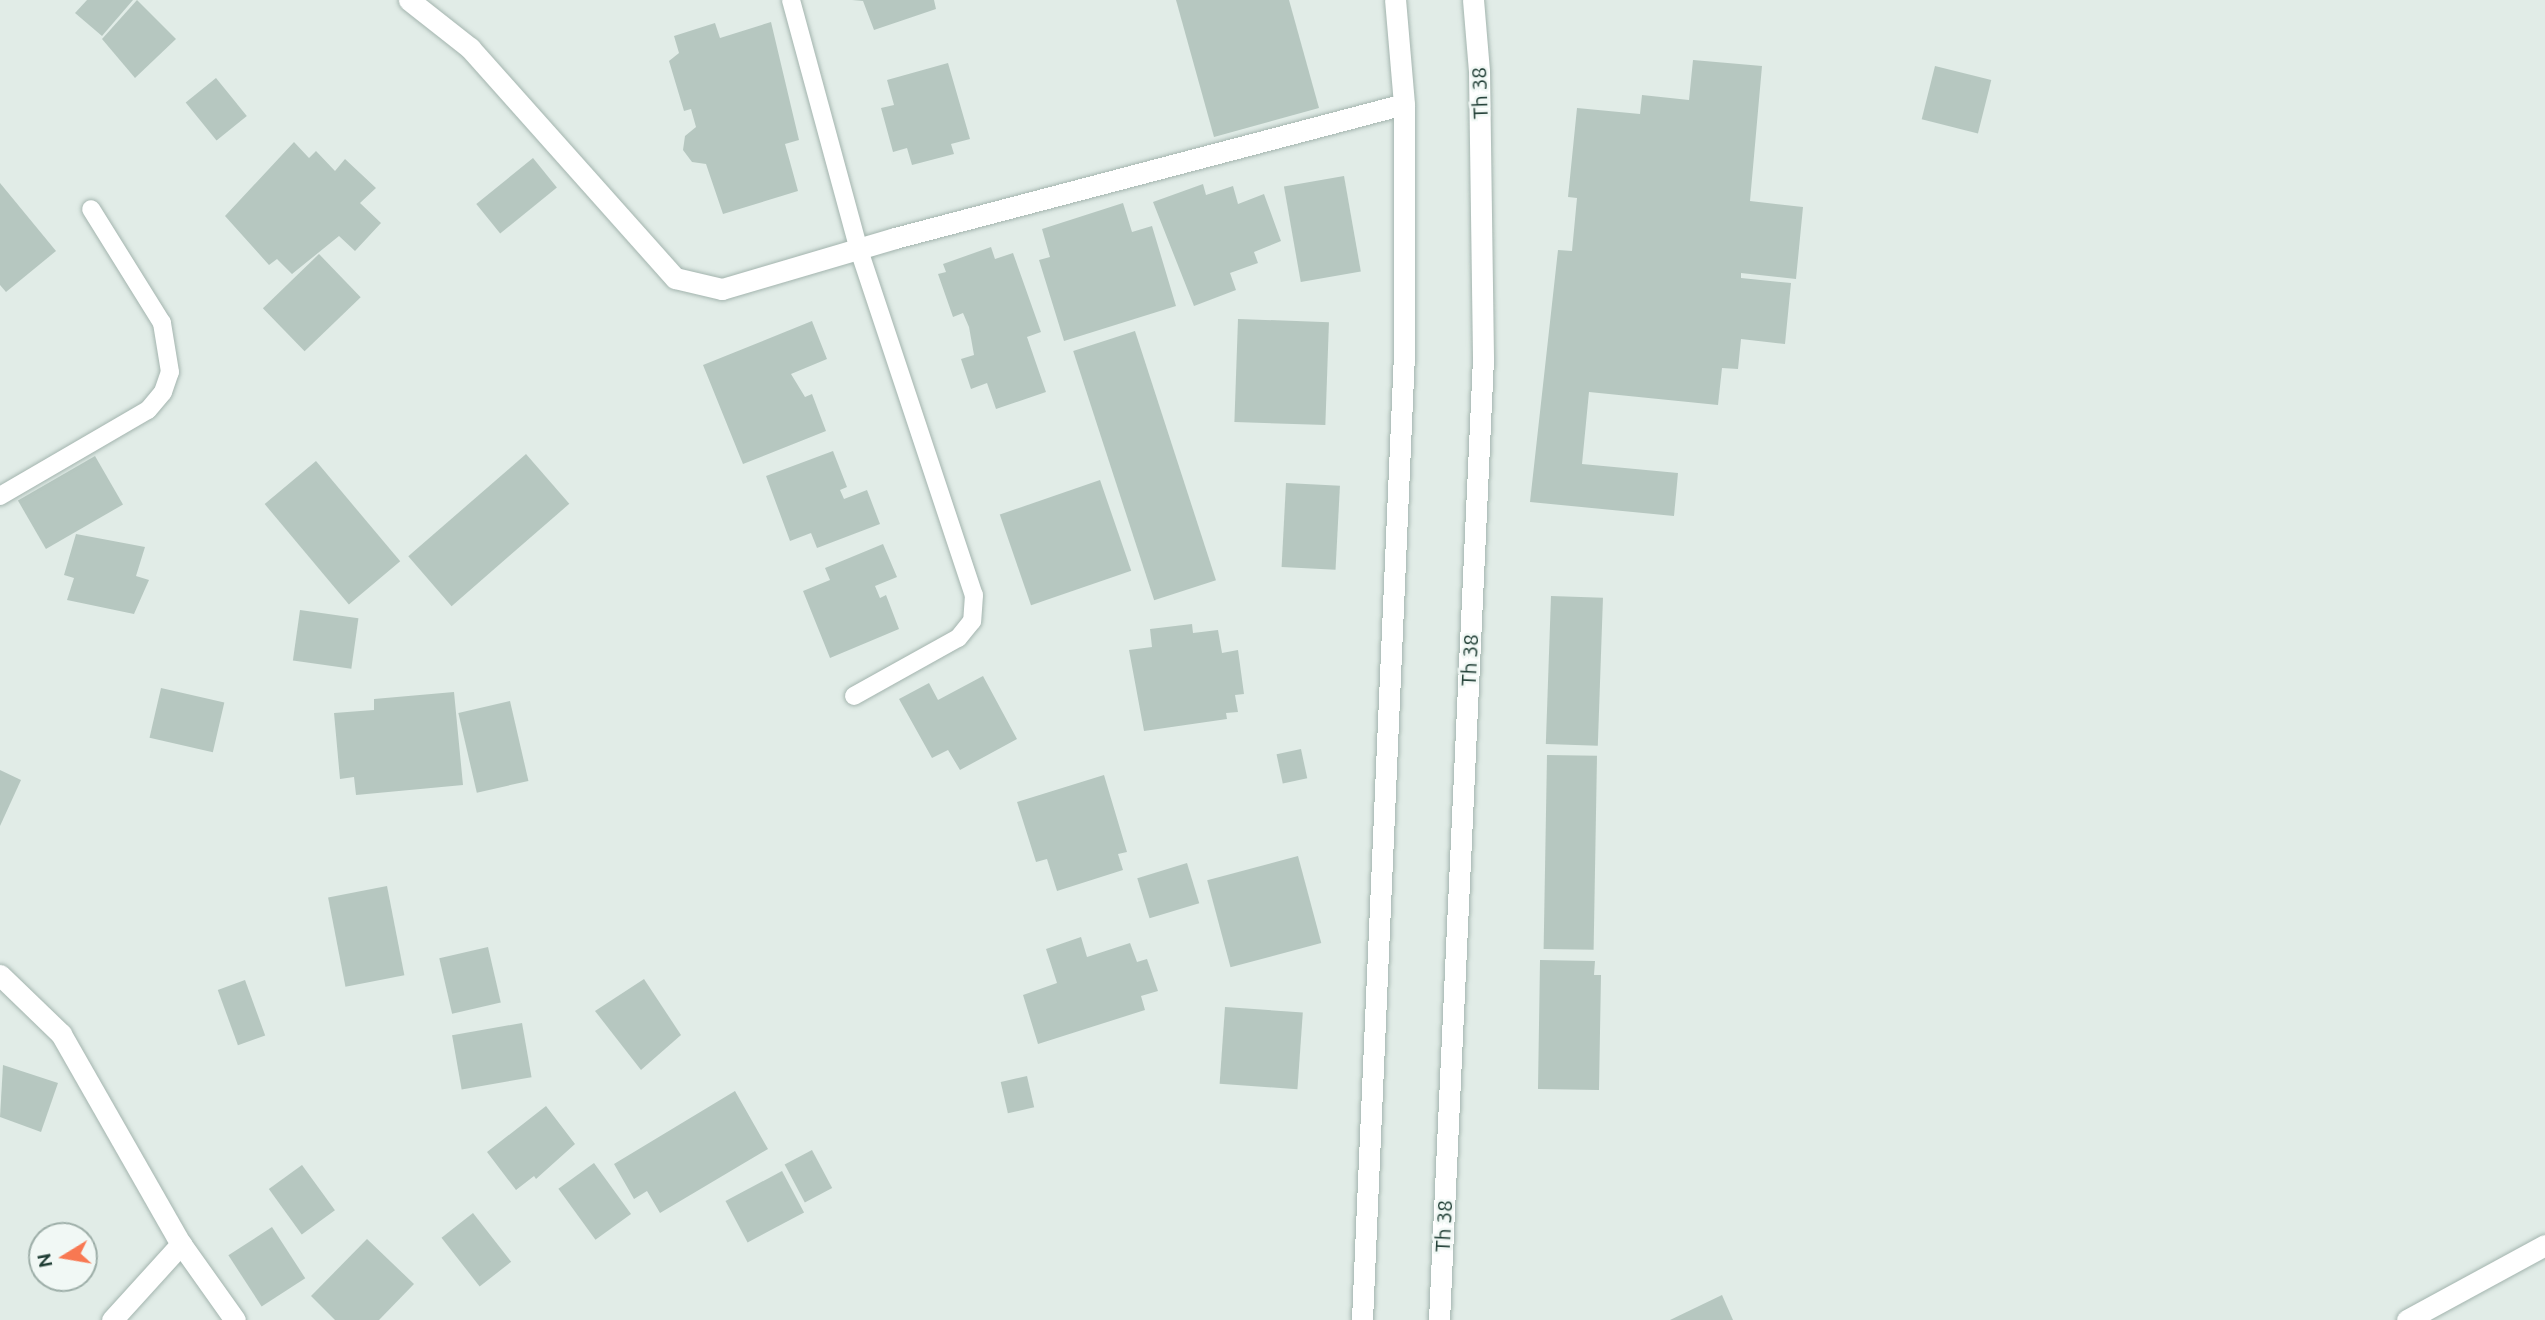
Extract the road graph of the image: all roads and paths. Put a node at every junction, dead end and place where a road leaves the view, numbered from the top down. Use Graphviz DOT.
graph roads {
  1 [pos="410,0"];
  2 [pos="791,0"];
  3 [pos="1395,0"];
  4 [pos="1472,0"];
  5 [pos="1404,104"];
  6 [pos="92,209"];
  7 [pos="859,250"];
  8 [pos="0,496"];
  9 [pos="854,696"];
  10 [pos="0,975"];
  11 [pos="181,1244"];
  12 [pos="2545,1245"];
  13 [pos="112,1320"];
  14 [pos="235,1320"];
  15 [pos="1362,1320"];
  16 [pos="1439,1320"];
  17 [pos="2407,1320"];
  1 -- 7 [label="street"];
  2 -- 7 [label="lane"];
  3 -- 5 [label="street"];
  4 -- 16 [label="street, Th 38"];
  5 -- 7 [label="street"];
  5 -- 15 [label="street"];
  6 -- 8 [label="lane"];
  7 -- 9 [label="lane"];
  10 -- 11 [label="street"];
  11 -- 13 [label="street"];
  11 -- 14 [label="street"];
  12 -- 17 [label="street"];
}
